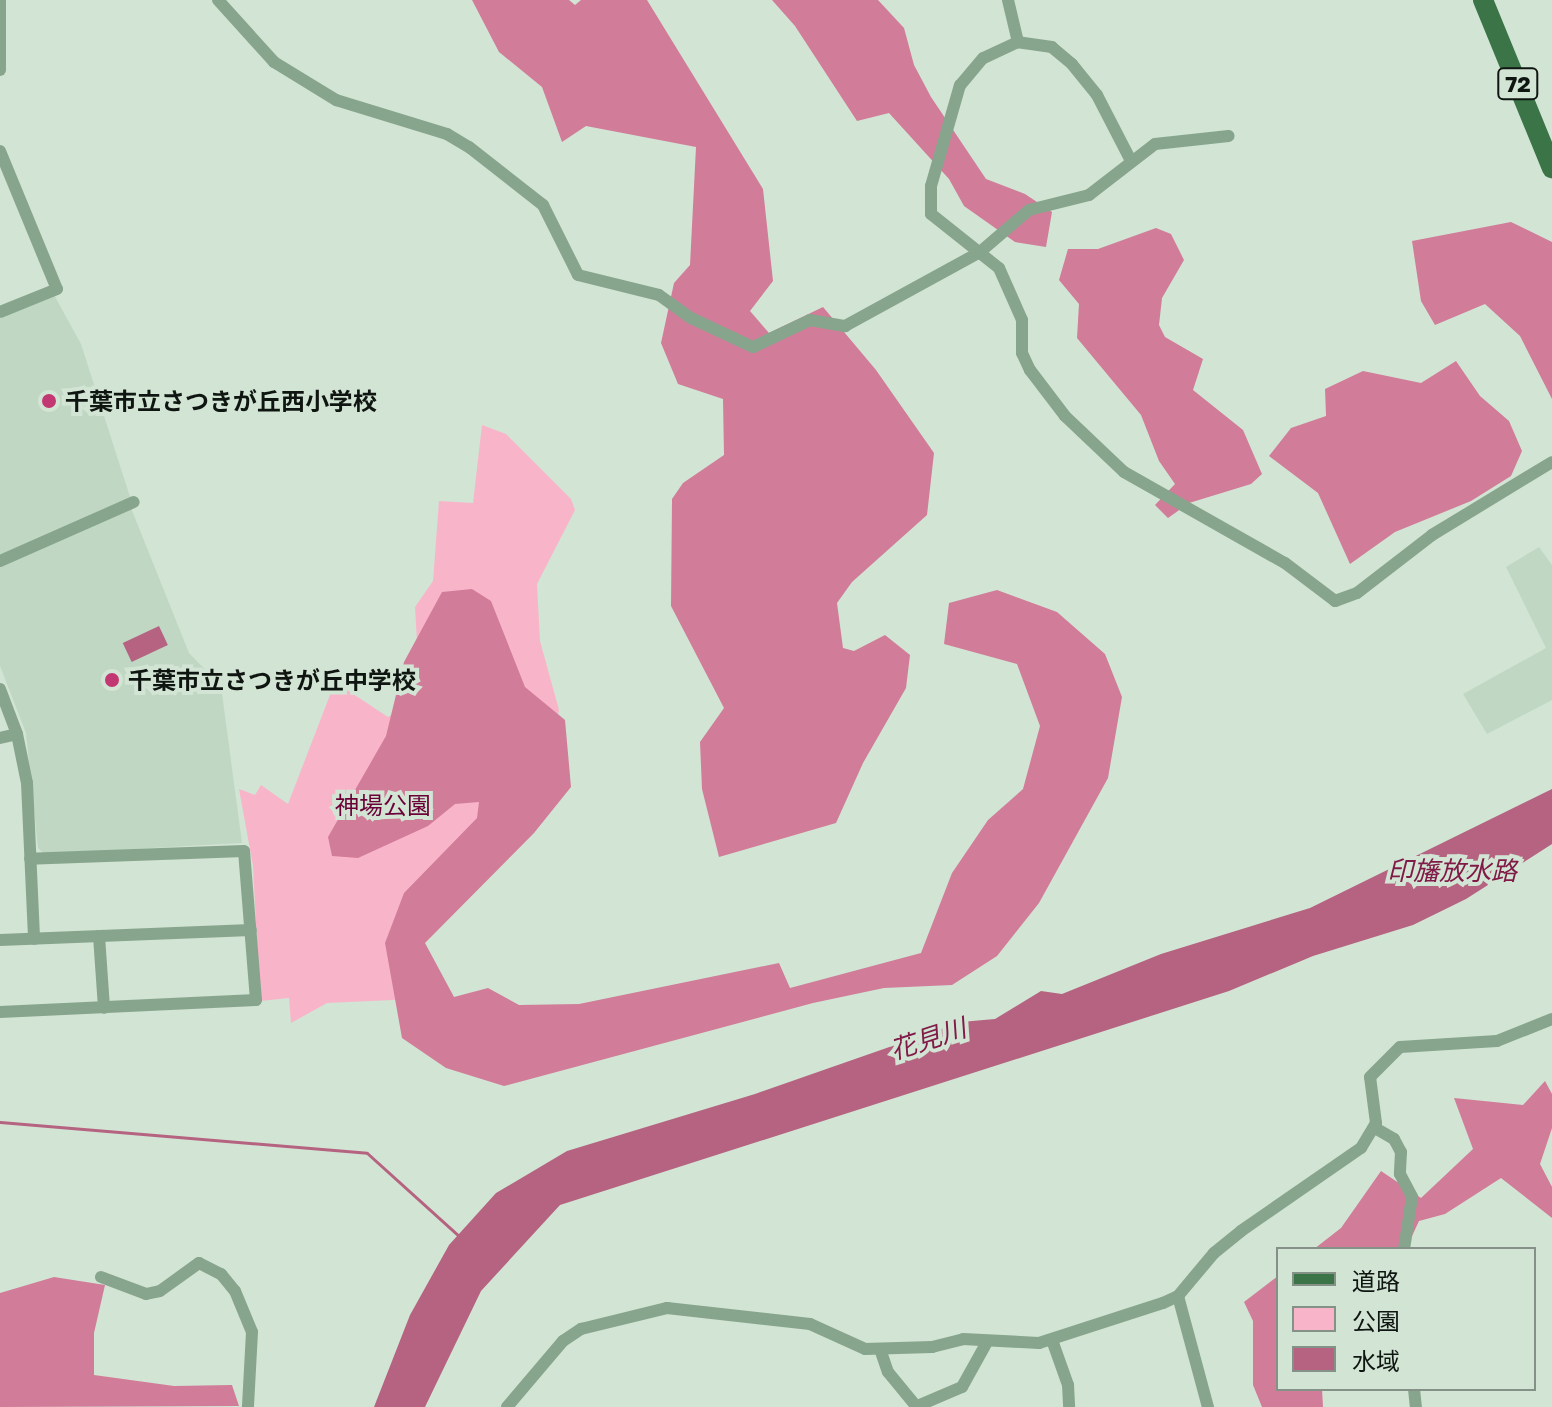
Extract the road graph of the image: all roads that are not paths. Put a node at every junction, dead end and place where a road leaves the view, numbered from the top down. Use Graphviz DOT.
graph roads {
  1 [pos="0,0"];
  2 [pos="218,0"];
  3 [pos="1008,0"];
  4 [pos="1483,0"];
  5 [pos="1018,42"];
  6 [pos="0,70"];
  7 [pos="1229,136"];
  8 [pos="0,151"];
  9 [pos="1130,159"];
  10 [pos="1552,168"];
  11 [pos="980,252"];
  12 [pos="0,312"];
  13 [pos="1552,462"];
  14 [pos="134,502"];
  15 [pos="0,561"];
  16 [pos="0,689"];
  17 [pos="17,734"];
  18 [pos="0,738"];
  19 [pos="30,859"];
  20 [pos="251,930"];
  21 [pos="99,936"];
  22 [pos="34,939"];
  23 [pos="0,940"];
  24 [pos="104,1008"];
  25 [pos="0,1012"];
  26 [pos="1552,1019"];
  27 [pos="1375,1128"];
  28 [pos="1404,1247"];
  29 [pos="101,1277"];
  30 [pos="1178,1296"];
  31 [pos="1052,1340"];
  32 [pos="987,1342"];
  33 [pos="880,1349"];
  34 [pos="248,1407"];
  35 [pos="507,1407"];
  36 [pos="916,1407"];
  37 [pos="1069,1407"];
  38 [pos="1208,1407"];
  1 -- 6 [label="street"];
  2 -- 11 [label="street"];
  3 -- 5 [label="street"];
  4 -- 10 [label="main road, 72"];
  5 -- 9 [label="street"];
  5 -- 11 [label="street"];
  7 -- 9 [label="street"];
  8 -- 12 [label="street"];
  9 -- 11 [label="street"];
  11 -- 13 [label="street"];
  14 -- 15 [label="street"];
  16 -- 17 [label="street"];
  17 -- 18 [label="street"];
  17 -- 19 [label="street"];
  19 -- 20 [label="street"];
  19 -- 22 [label="street"];
  20 -- 21 [label="street"];
  20 -- 24 [label="street"];
  21 -- 22 [label="street"];
  21 -- 24 [label="street"];
  22 -- 23 [label="street"];
  24 -- 25 [label="street"];
  26 -- 27 [label="street"];
  27 -- 28 [label="street"];
  27 -- 30 [label="street"];
  29 -- 34 [label="street"];
  30 -- 31 [label="street"];
  30 -- 38 [label="street"];
  31 -- 32 [label="street"];
  31 -- 37 [label="street"];
  32 -- 33 [label="street"];
  32 -- 36 [label="street"];
  33 -- 35 [label="street"];
  33 -- 36 [label="street"];
}
